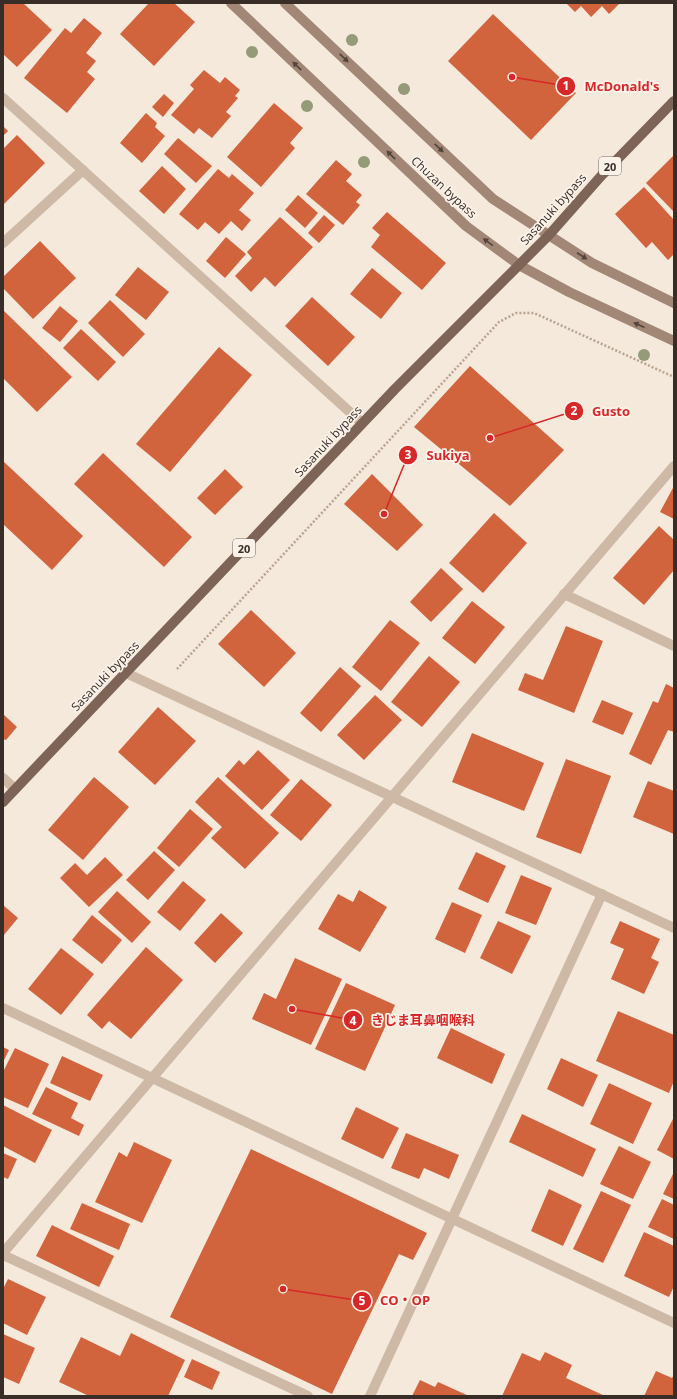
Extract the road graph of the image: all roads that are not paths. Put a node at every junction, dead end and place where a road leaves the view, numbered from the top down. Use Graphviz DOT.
graph roads {
  1 [pos="231,3"];
  2 [pos="285,3"];
  3 [pos="3,98"];
  4 [pos="674,101"];
  5 [pos="83,170"];
  6 [pos="549,235"];
  7 [pos="3,243"];
  8 [pos="519,265"];
  9 [pos="674,303"];
  10 [pos="674,341"];
  11 [pos="362,423"];
  12 [pos="674,466"];
  13 [pos="564,594"];
  14 [pos="674,646"];
  15 [pos="126,673"];
  16 [pos="3,778"];
  17 [pos="15,789"];
  18 [pos="391,796"];
  19 [pos="3,802"];
  20 [pos="602,894"];
  21 [pos="674,928"];
  22 [pos="3,1008"];
  23 [pos="152,1078"];
  24 [pos="452,1218"];
  25 [pos="3,1254"];
  26 [pos="674,1322"];
  27 [pos="308,1396"];
  28 [pos="370,1396"];
  8 -- 1 [label="street, Chuzan bypass, one-way"];
  2 -- 6 [label="street, Chuzan bypass, one-way"];
  3 -- 5 [label="street"];
  4 -- 6 [label="main road, Sasanuki bypass / 20"];
  5 -- 7 [label="street"];
  5 -- 11 [label="street"];
  6 -- 8 [label="main road, Sasanuki bypass / 20"];
  6 -- 9 [label="street, Chuzan bypass, one-way"];
  10 -- 8 [label="street, Chuzan bypass, one-way"];
  8 -- 11 [label="main road, Sasanuki bypass / 20"];
  11 -- 15 [label="main road, Sasanuki bypass / 20"];
  12 -- 13 [label="street"];
  13 -- 14 [label="street"];
  13 -- 18 [label="street"];
  15 -- 17 [label="main road, Sasanuki bypass / 20"];
  15 -- 18 [label="street"];
  16 -- 17 [label="street"];
  17 -- 19 [label="main road, Sasanuki bypass / 20"];
  18 -- 20 [label="street"];
  18 -- 23 [label="street"];
  20 -- 21 [label="street"];
  20 -- 24 [label="street"];
  22 -- 23 [label="street"];
  23 -- 24 [label="street"];
  23 -- 25 [label="street"];
  24 -- 26 [label="street"];
  24 -- 28 [label="street"];
  25 -- 27 [label="street"];
}
